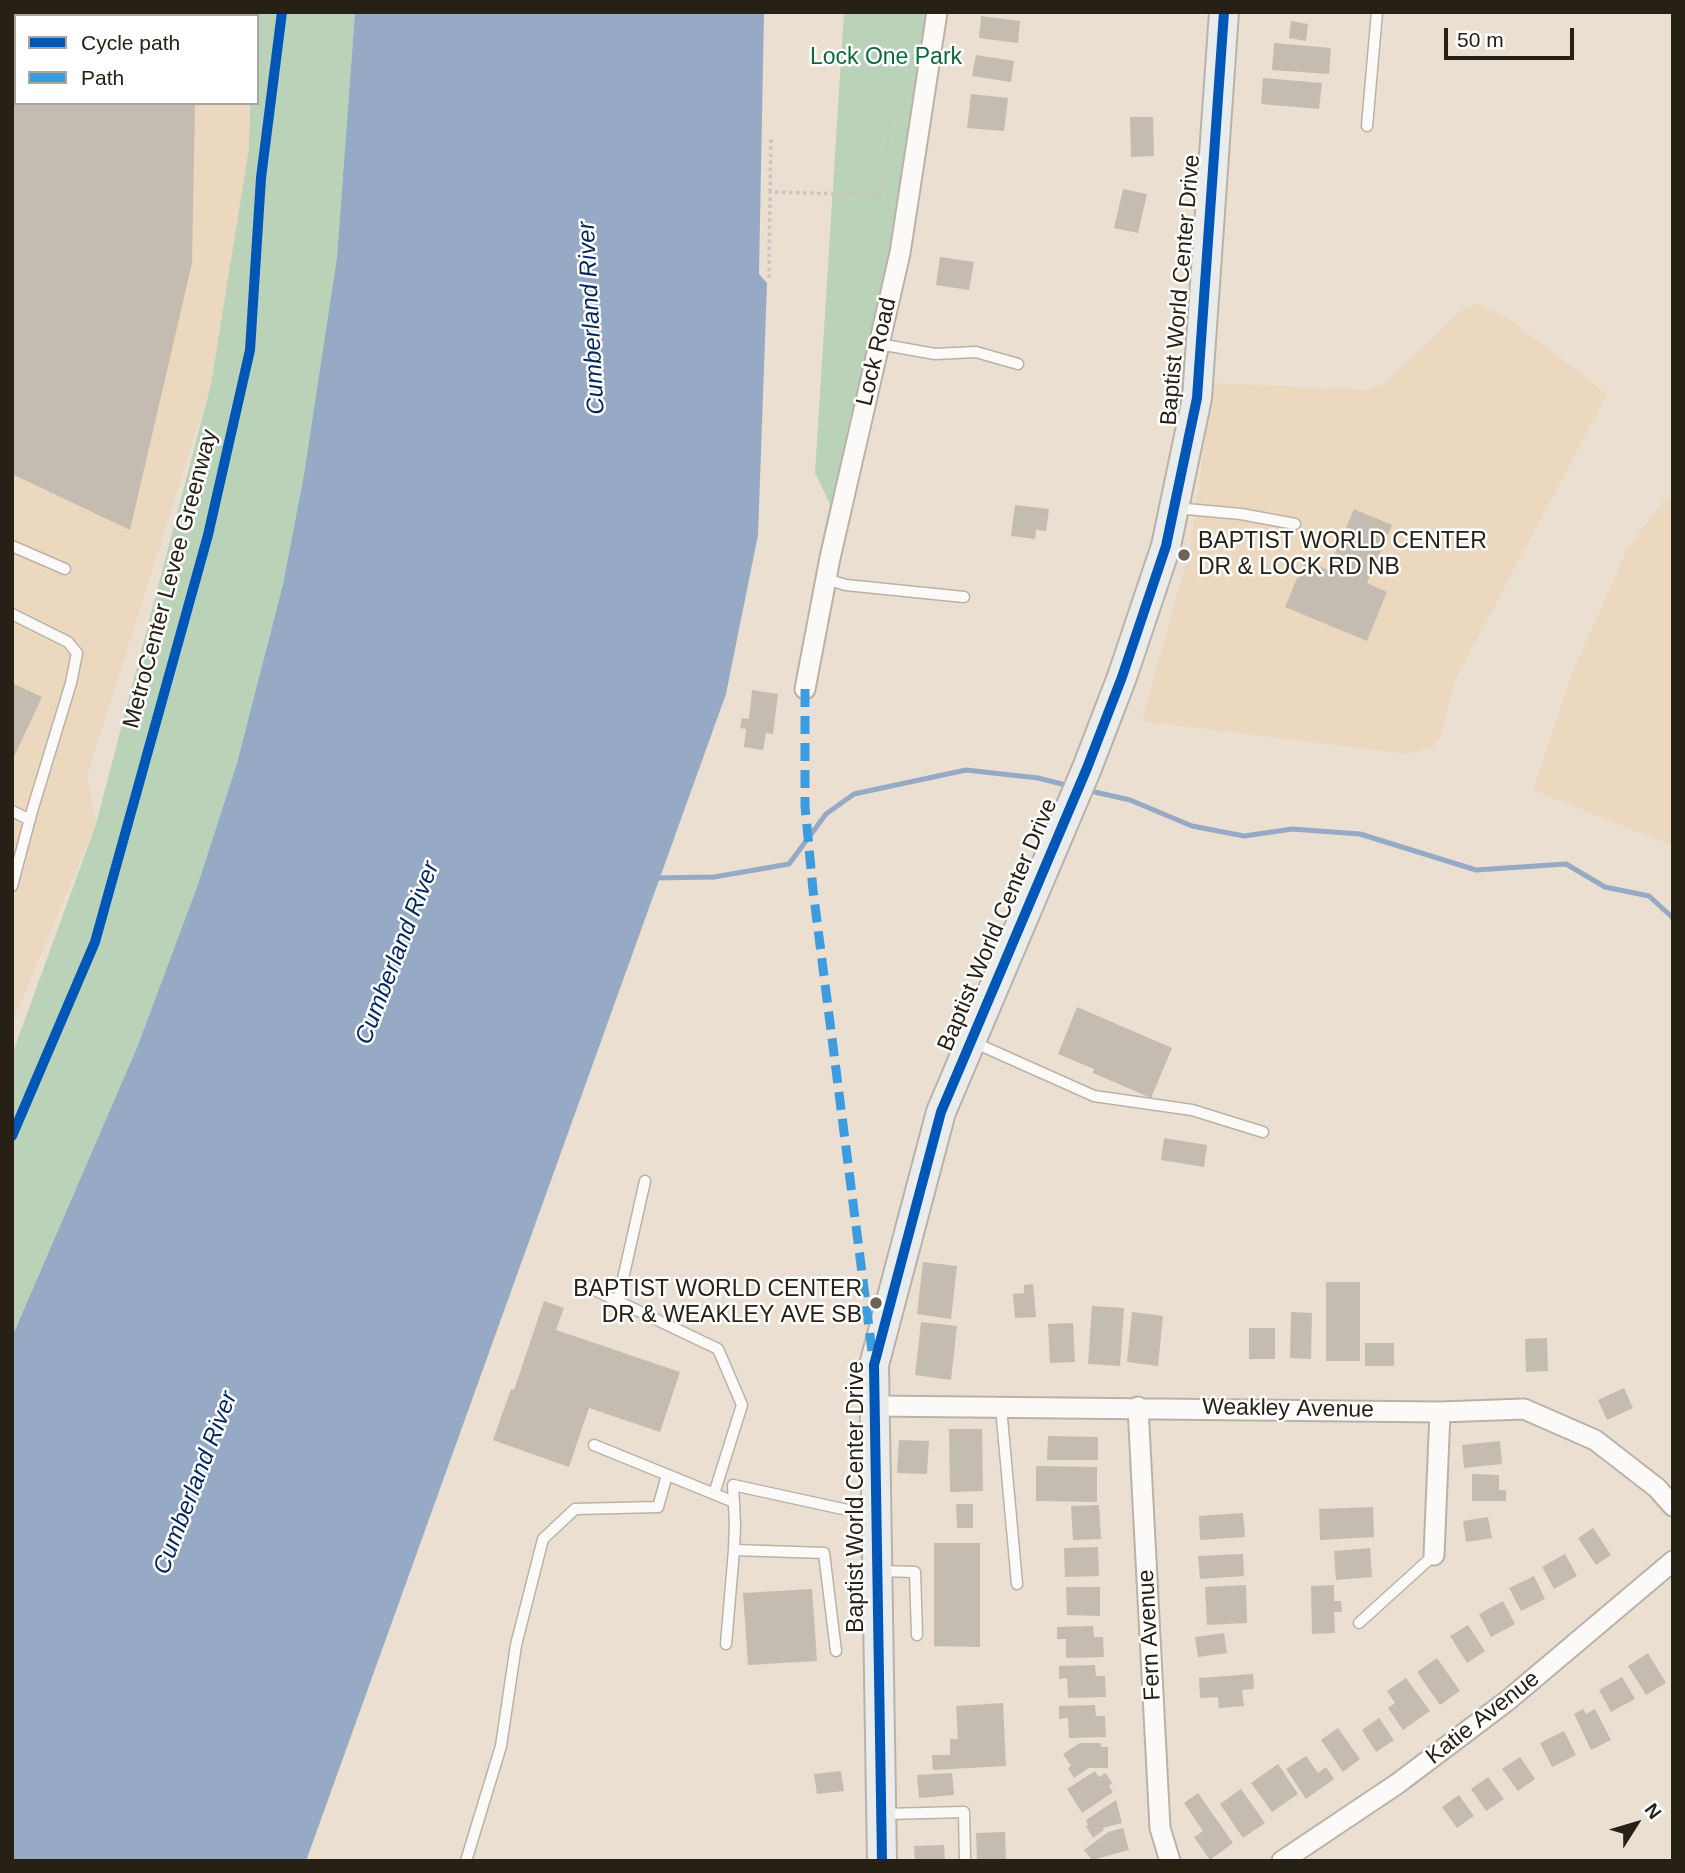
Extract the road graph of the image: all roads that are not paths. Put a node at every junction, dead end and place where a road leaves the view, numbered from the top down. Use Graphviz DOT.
graph roads {
  1 [pos="937,12"];
  2 [pos="1224,12"];
  3 [pos="1377,12"];
  4 [pos="1367,127"];
  5 [pos="879,344"];
  6 [pos="1018,364"];
  7 [pos="1174,508"];
  8 [pos="1295,524"];
  9 [pos="12,546"];
  10 [pos="65,569"];
  11 [pos="826,579"];
  12 [pos="964,597"];
  13 [pos="12,614"];
  14 [pos="805,689"];
  15 [pos="12,811"];
  16 [pos="30,820"];
  17 [pos="12,886"];
  18 [pos="973,1041"];
  19 [pos="1263,1132"];
  20 [pos="645,1181"];
  21 [pos="584,1285"];
  22 [pos="618,1301"];
  23 [pos="874,1405"];
  24 [pos="1001,1406"];
  25 [pos="1138,1407"];
  26 [pos="1440,1412"];
  27 [pos="594,1445"];
  28 [pos="667,1475"];
  29 [pos="713,1494"];
  30 [pos="734,1502"];
  31 [pos="1673,1506"];
  32 [pos="876,1516"];
  33 [pos="734,1550"];
  34 [pos="1434,1555"];
  35 [pos="1673,1561"];
  36 [pos="877,1571"];
  37 [pos="1017,1584"];
  38 [pos="1359,1623"];
  39 [pos="917,1636"];
  40 [pos="726,1644"];
  41 [pos="836,1651"];
  42 [pos="881,1814"];
  43 [pos="466,1861"];
  44 [pos="882,1861"];
  45 [pos="965,1861"];
  46 [pos="1170,1861"];
  47 [pos="1282,1861"];
  1 -- 5 [label="street, Lock Road"];
  2 -- 7 [label="street, Baptist World Center Drive"];
  3 -- 4 [label="lane"];
  5 -- 6 [label="lane"];
  5 -- 11 [label="street, Lock Road"];
  7 -- 8 [label="lane"];
  7 -- 18 [label="street, Baptist World Center Drive"];
  9 -- 10 [label="lane"];
  11 -- 12 [label="lane"];
  11 -- 14 [label="street, Lock Road"];
  13 -- 16 [label="lane"];
  15 -- 16 [label="lane"];
  16 -- 17 [label="lane"];
  18 -- 19 [label="lane"];
  18 -- 23 [label="street, Baptist World Center Drive"];
  20 -- 22 [label="lane"];
  21 -- 22 [label="lane"];
  22 -- 29 [label="lane"];
  23 -- 24 [label="street, Weakley Avenue"];
  23 -- 32 [label="street, Baptist World Center Drive"];
  24 -- 25 [label="street, Weakley Avenue"];
  24 -- 37 [label="lane"];
  25 -- 26 [label="street, Weakley Avenue"];
  25 -- 46 [label="street, Fern Avenue"];
  26 -- 31 [label="street, Weakley Avenue"];
  26 -- 34 [label="street"];
  27 -- 28 [label="lane"];
  28 -- 29 [label="lane"];
  28 -- 43 [label="lane"];
  29 -- 30 [label="lane"];
  30 -- 32 [label="lane"];
  30 -- 33 [label="lane"];
  32 -- 36 [label="street, Baptist World Center Drive"];
  33 -- 40 [label="lane"];
  33 -- 41 [label="lane"];
  34 -- 38 [label="lane"];
  35 -- 47 [label="street, Katie Avenue"];
  36 -- 39 [label="lane"];
  36 -- 42 [label="street, Baptist World Center Drive"];
  42 -- 44 [label="street, Baptist World Center Drive"];
  42 -- 45 [label="lane"];
}
